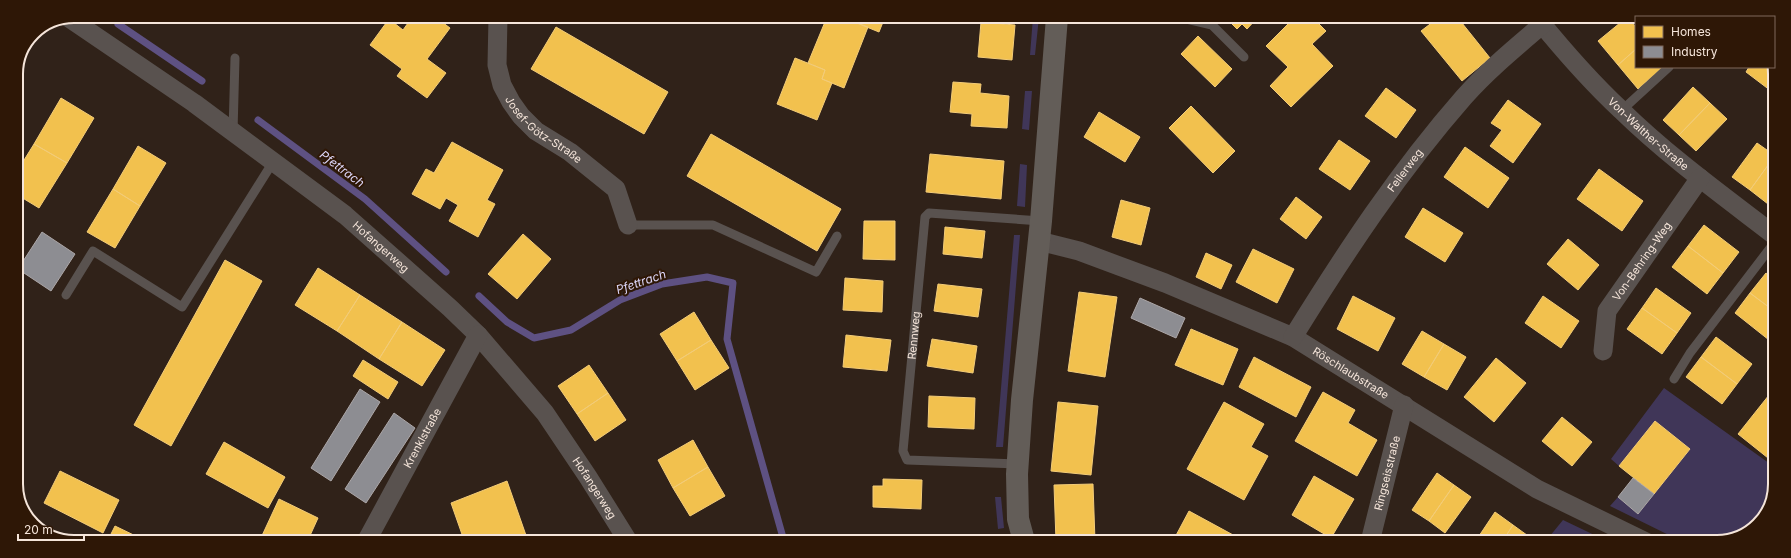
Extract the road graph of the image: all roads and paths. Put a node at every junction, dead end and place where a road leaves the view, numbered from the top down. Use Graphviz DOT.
graph roads {
  1 [pos="83,23"];
  2 [pos="498,23"];
  3 [pos="1057,23"];
  4 [pos="1204,23"];
  5 [pos="1538,23"];
  6 [pos="1542,23"];
  7 [pos="1244,57"];
  8 [pos="235,58"];
  9 [pos="1668,68"];
  10 [pos="1621,111"];
  11 [pos="233,132"];
  12 [pos="273,162"];
  13 [pos="1700,178"];
  14 [pos="628,225"];
  15 [pos="1768,230"];
  16 [pos="1040,231"];
  17 [pos="837,236"];
  18 [pos="1768,251"];
  19 [pos="66,295"];
  20 [pos="478,335"];
  21 [pos="1294,337"];
  22 [pos="1603,351"];
  23 [pos="1674,379"];
  24 [pos="1404,404"];
  25 [pos="1018,464"];
  26 [pos="370,535"];
  27 [pos="624,535"];
  28 [pos="1022,535"];
  29 [pos="1372,535"];
  30 [pos="1632,535"];
  1 -- 11 [label="street, Hofangerweg"];
  2 -- 14 [label="street, Josef-Götz-Straße"];
  3 -- 16 [label="main road"];
  4 -- 7 [label="lane"];
  5 -- 21 [label="street, Feilerweg"];
  6 -- 10 [label="street, Von-Walther-Straße"];
  8 -- 11 [label="lane"];
  9 -- 10 [label="lane"];
  10 -- 13 [label="street, Von-Walther-Straße"];
  11 -- 12 [label="street, Hofangerweg"];
  12 -- 19 [label="lane"];
  12 -- 20 [label="street, Hofangerweg"];
  13 -- 15 [label="street, Von-Walther-Straße"];
  13 -- 22 [label="street, Von-Behring-Weg"];
  14 -- 17 [label="lane"];
  16 -- 21 [label="street, Röschlaubstraße"];
  16 -- 25 [label="main road"];
  16 -- 25 [label="lane, Rennweg"];
  18 -- 23 [label="lane"];
  20 -- 26 [label="street, Krenklstraße"];
  20 -- 27 [label="street, Hofangerweg"];
  21 -- 24 [label="street, Röschlaubstraße"];
  24 -- 29 [label="street, Ringseisstraße"];
  24 -- 30 [label="street, Röschlaubstraße"];
  25 -- 28 [label="main road"];
}
